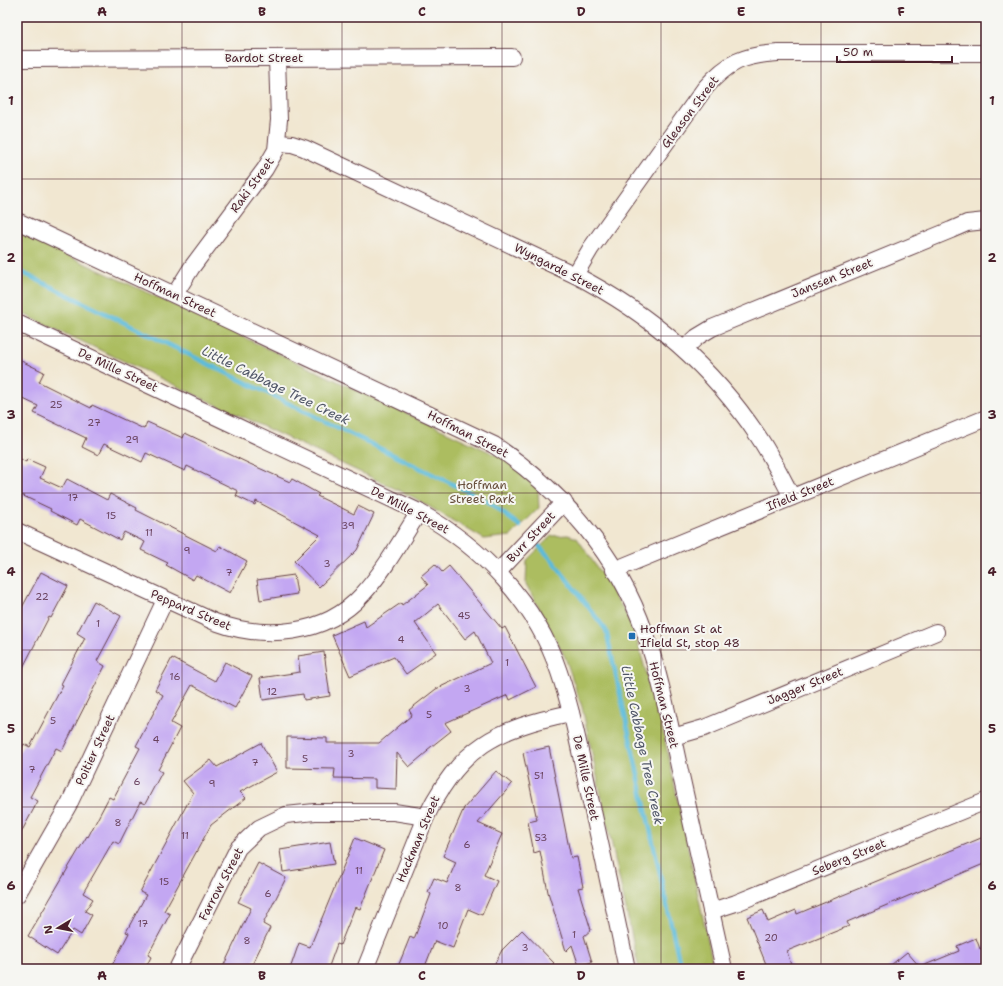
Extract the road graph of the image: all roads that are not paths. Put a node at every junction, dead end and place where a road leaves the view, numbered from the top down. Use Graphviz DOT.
graph roads {
  1 [pos="986,53"];
  2 [pos="512,57"];
  3 [pos="277,58"];
  4 [pos="17,59"];
  5 [pos="278,143"];
  6 [pos="17,221"];
  7 [pos="986,221"];
  8 [pos="575,275"];
  9 [pos="175,294"];
  10 [pos="17,323"];
  11 [pos="684,349"];
  12 [pos="986,418"];
  13 [pos="792,497"];
  14 [pos="564,502"];
  15 [pos="419,512"];
  16 [pos="18,534"];
  17 [pos="614,570"];
  18 [pos="498,572"];
  19 [pos="165,600"];
  20 [pos="936,632"];
  21 [pos="571,713"];
  22 [pos="673,737"];
  23 [pos="986,801"];
  24 [pos="426,817"];
  25 [pos="17,895"];
  26 [pos="711,911"];
  27 [pos="177,969"];
  28 [pos="365,969"];
  29 [pos="628,969"];
  30 [pos="724,969"];
  1 -- 8 [label="street, Gleason Street"];
  2 -- 3 [label="street, Bardot Street"];
  3 -- 4 [label="street, Bardot Street"];
  3 -- 5 [label="street, Raki Street"];
  5 -- 8 [label="street, Wyngarde Street"];
  5 -- 9 [label="street, Raki Street"];
  6 -- 9 [label="street, Hoffman Street"];
  7 -- 11 [label="street, Janssen Street"];
  8 -- 11 [label="street, Wyngarde Street"];
  9 -- 14 [label="street, Hoffman Street"];
  10 -- 15 [label="street, De Mille Street"];
  11 -- 13 [label="street, Wyngarde Street"];
  12 -- 13 [label="street, Ifield Street"];
  13 -- 17 [label="street, Ifield Street"];
  14 -- 17 [label="street, Hoffman Street"];
  14 -- 18 [label="street, Burr Street"];
  15 -- 18 [label="street, De Mille Street"];
  15 -- 19 [label="street, Peppard Street"];
  16 -- 19 [label="street, Peppard Street"];
  17 -- 22 [label="street, Hoffman Street"];
  18 -- 21 [label="street, De Mille Street"];
  19 -- 25 [label="street, Poitier Street"];
  20 -- 22 [label="street, Jagger Street"];
  21 -- 24 [label="street, Hackman Street"];
  21 -- 29 [label="street, De Mille Street"];
  22 -- 26 [label="street, Hoffman Street"];
  23 -- 26 [label="street, Seberg Street"];
  24 -- 27 [label="street, Farrow Street"];
  24 -- 28 [label="street, Hackman Street"];
  26 -- 30 [label="street, Hoffman Street"];
}
